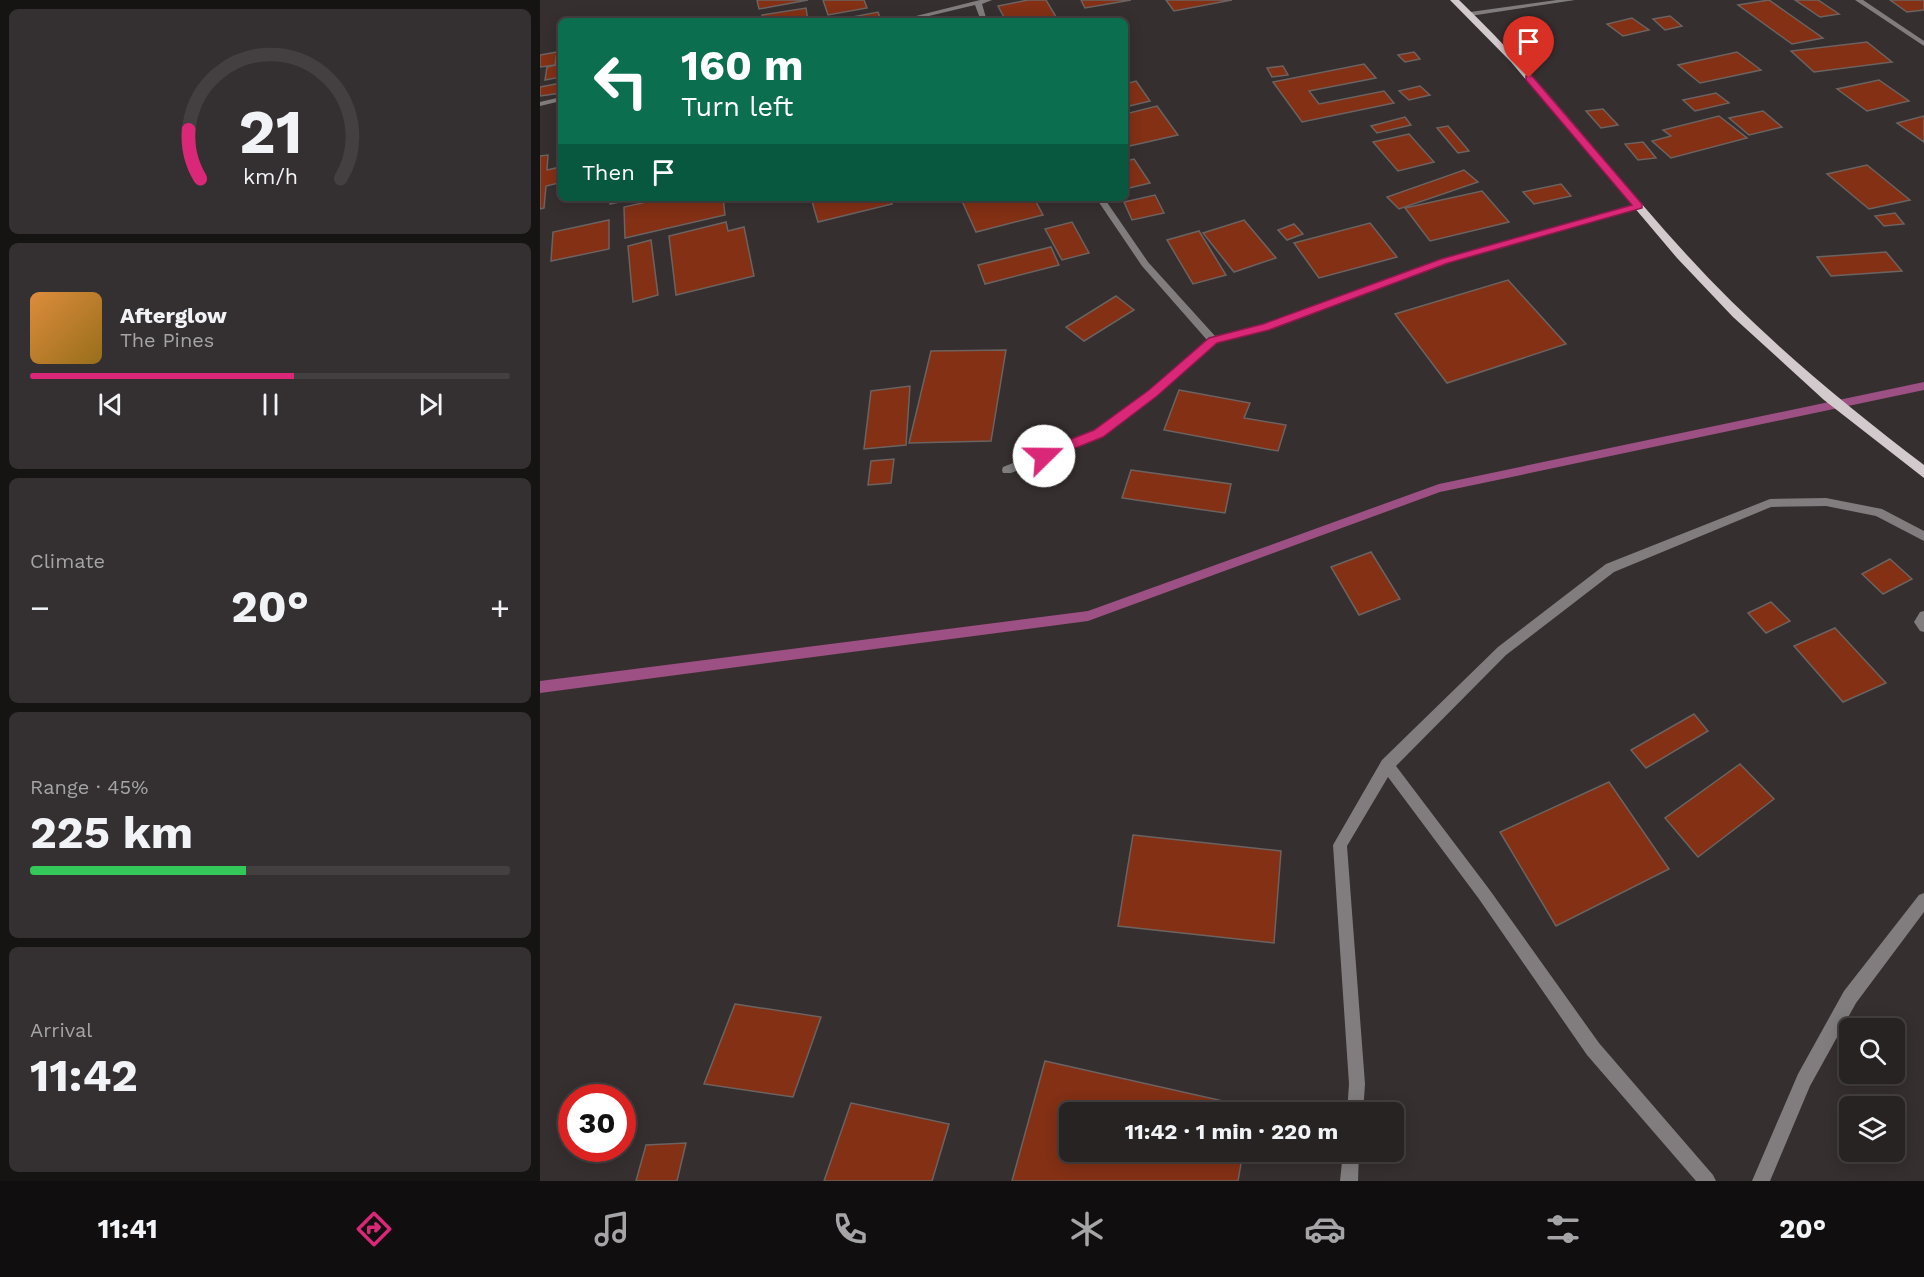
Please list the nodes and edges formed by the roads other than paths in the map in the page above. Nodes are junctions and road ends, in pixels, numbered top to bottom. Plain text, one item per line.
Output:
1 (989, 0) edge
2 (1454, 0) edge
3 (1572, 0) edge
4 (1858, 0) edge
5 (978, 3) junction
6 (1470, 14) junction
7 (912, 18) edge
8 (983, 18) edge
9 (1924, 44) edge
10 (558, 100) edge
11 (540, 104) edge
12 (1102, 201) edge
13 (1639, 206) junction
14 (1213, 340) junction
15 (1007, 470) dead end
16 (1924, 473) edge
17 (1924, 536) edge
18 (1924, 616) edge
19 (1924, 627) edge
20 (1387, 765) junction
21 (1924, 900) edge
22 (1356, 1102) edge
23 (1351, 1162) edge
24 (1349, 1181) edge
25 (1707, 1181) edge
26 (1761, 1181) edge

1 - 5 street
2 - 6 main road
3 - 6 street
4 - 9 street
5 - 7 street
5 - 8 street
6 - 13 main road
10 - 11 street
12 - 14 street
13 - 14 street
13 - 16 main road
14 - 15 street
17 - 20 street
18 - 19 street
20 - 22 street
20 - 25 street
21 - 26 street
23 - 24 street

